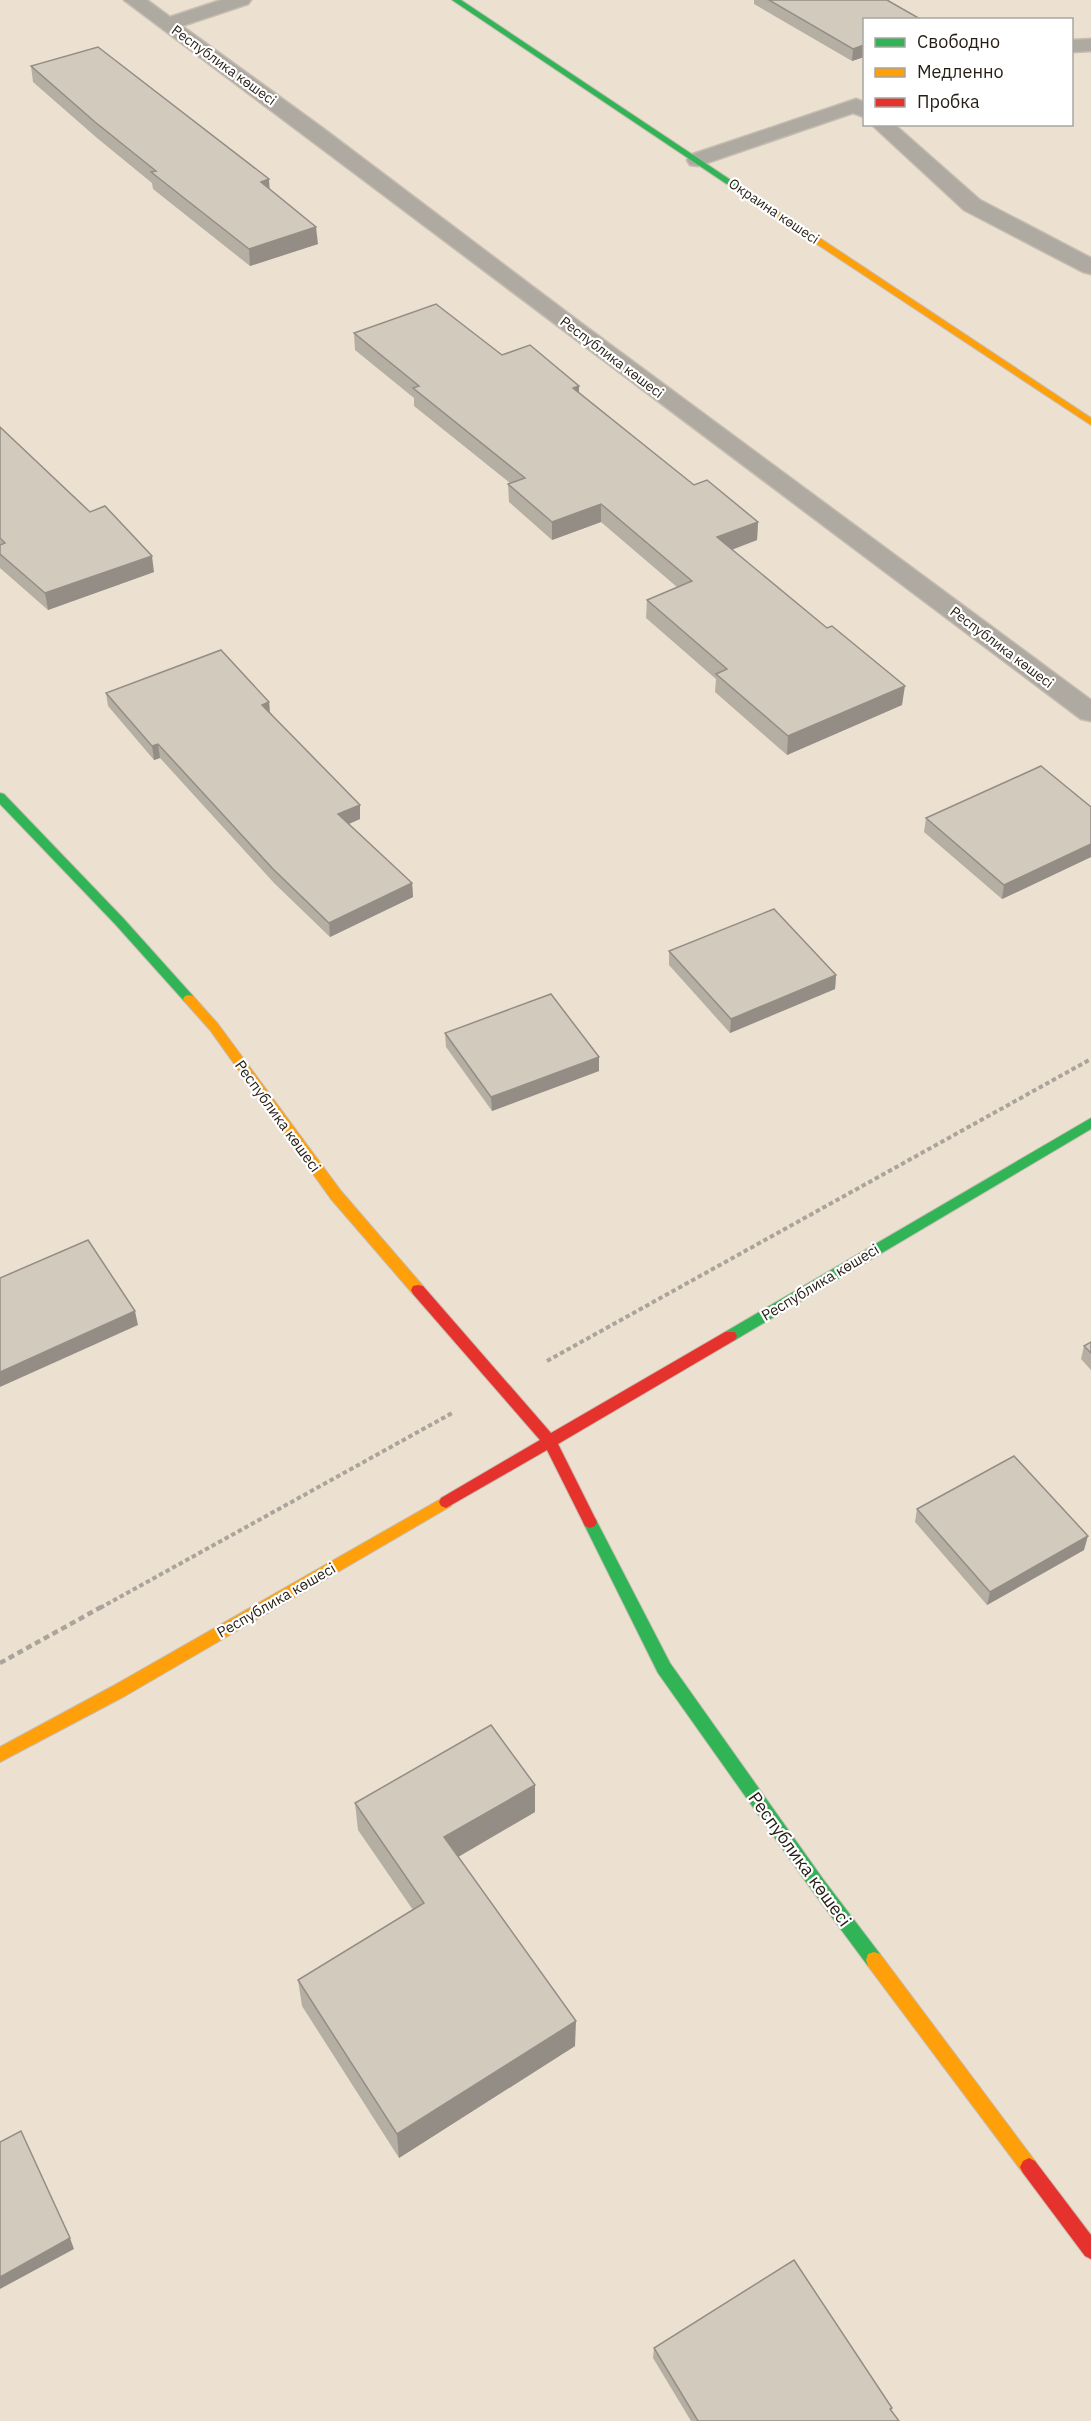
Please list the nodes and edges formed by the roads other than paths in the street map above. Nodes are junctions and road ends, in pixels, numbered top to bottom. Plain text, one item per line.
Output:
1 (134, 0) edge
2 (241, 0) edge
3 (456, 0) edge
4 (168, 24) junction
5 (1091, 45) edge
6 (1073, 46) edge
7 (862, 106) edge
8 (883, 126) edge
9 (698, 160) junction
10 (1091, 267) edge
11 (1091, 422) edge
12 (1091, 713) edge
13 (0, 797) edge
14 (1091, 1123) edge
15 (550, 1442) junction
16 (0, 1755) edge
17 (1091, 2250) edge

1 - 4 street, Республика көшесі
2 - 4 street
3 - 9 street, Окраина көшесі
4 - 12 street, Республика көшесі
5 - 6 street
7 - 9 street
8 - 10 street
9 - 11 street, Окраина көшесі
13 - 15 street, Республика көшесі
14 - 15 street, Республика көшесі
15 - 16 street, Республика көшесі
15 - 17 street, Республика көшесі

